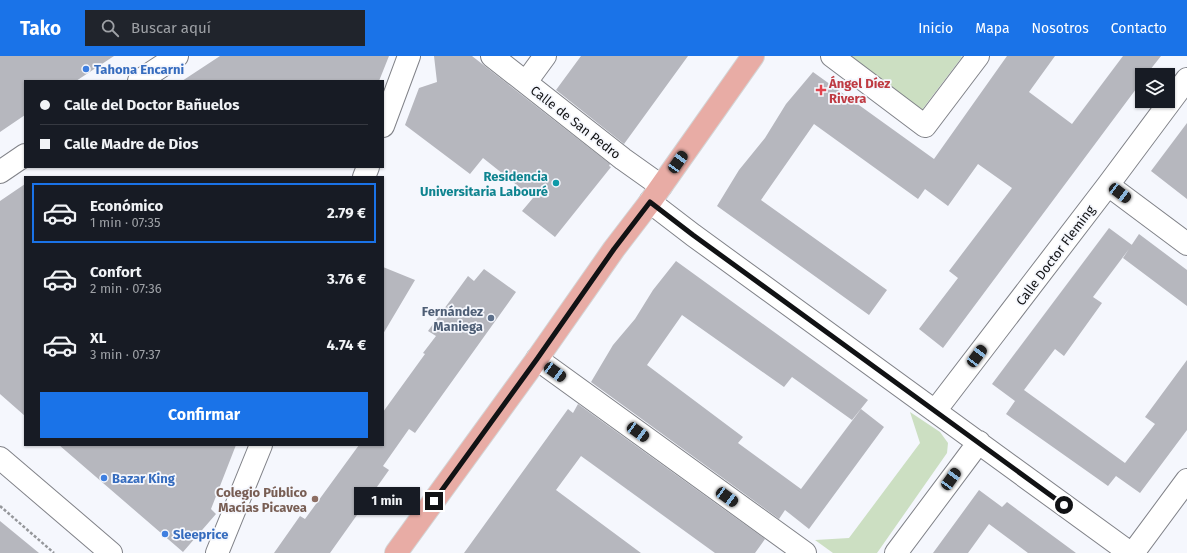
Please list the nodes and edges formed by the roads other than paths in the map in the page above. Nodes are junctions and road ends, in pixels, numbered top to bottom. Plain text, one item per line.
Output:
1 (178, 56) edge
2 (409, 56) edge
3 (492, 56) edge
4 (544, 56) edge
5 (753, 56) edge
6 (832, 56) edge
7 (978, 56) edge
8 (1187, 79) edge
9 (141, 80) edge
10 (526, 82) junction
11 (384, 123) edge
12 (24, 156) edge
13 (0, 172) edge
14 (1108, 185) junction
15 (655, 194) junction
16 (1187, 244) edge
17 (537, 359) junction
18 (935, 411) junction
19 (978, 442) junction
20 (261, 446) edge
21 (0, 458) edge
22 (1187, 480) edge
23 (111, 553) edge
24 (217, 553) edge
25 (396, 553) edge
26 (805, 553) edge
27 (896, 553) edge
28 (1132, 553) edge

1 - 9 street
2 - 11 street
3 - 10 street, Calle de San Pedro
4 - 10 street
5 - 15 main road
6 - 7 street
8 - 14 street, Calle Doctor Fleming
10 - 15 street, Calle de San Pedro
12 - 13 street
14 - 16 street
14 - 18 street, Calle Doctor Fleming
15 - 17 main road
15 - 18 street, Calle de San Pedro
17 - 25 main road
17 - 26 street
18 - 19 street, Calle de San Pedro
19 - 27 street
19 - 28 street, Calle de San Pedro
20 - 24 street
21 - 23 street
22 - 28 street

